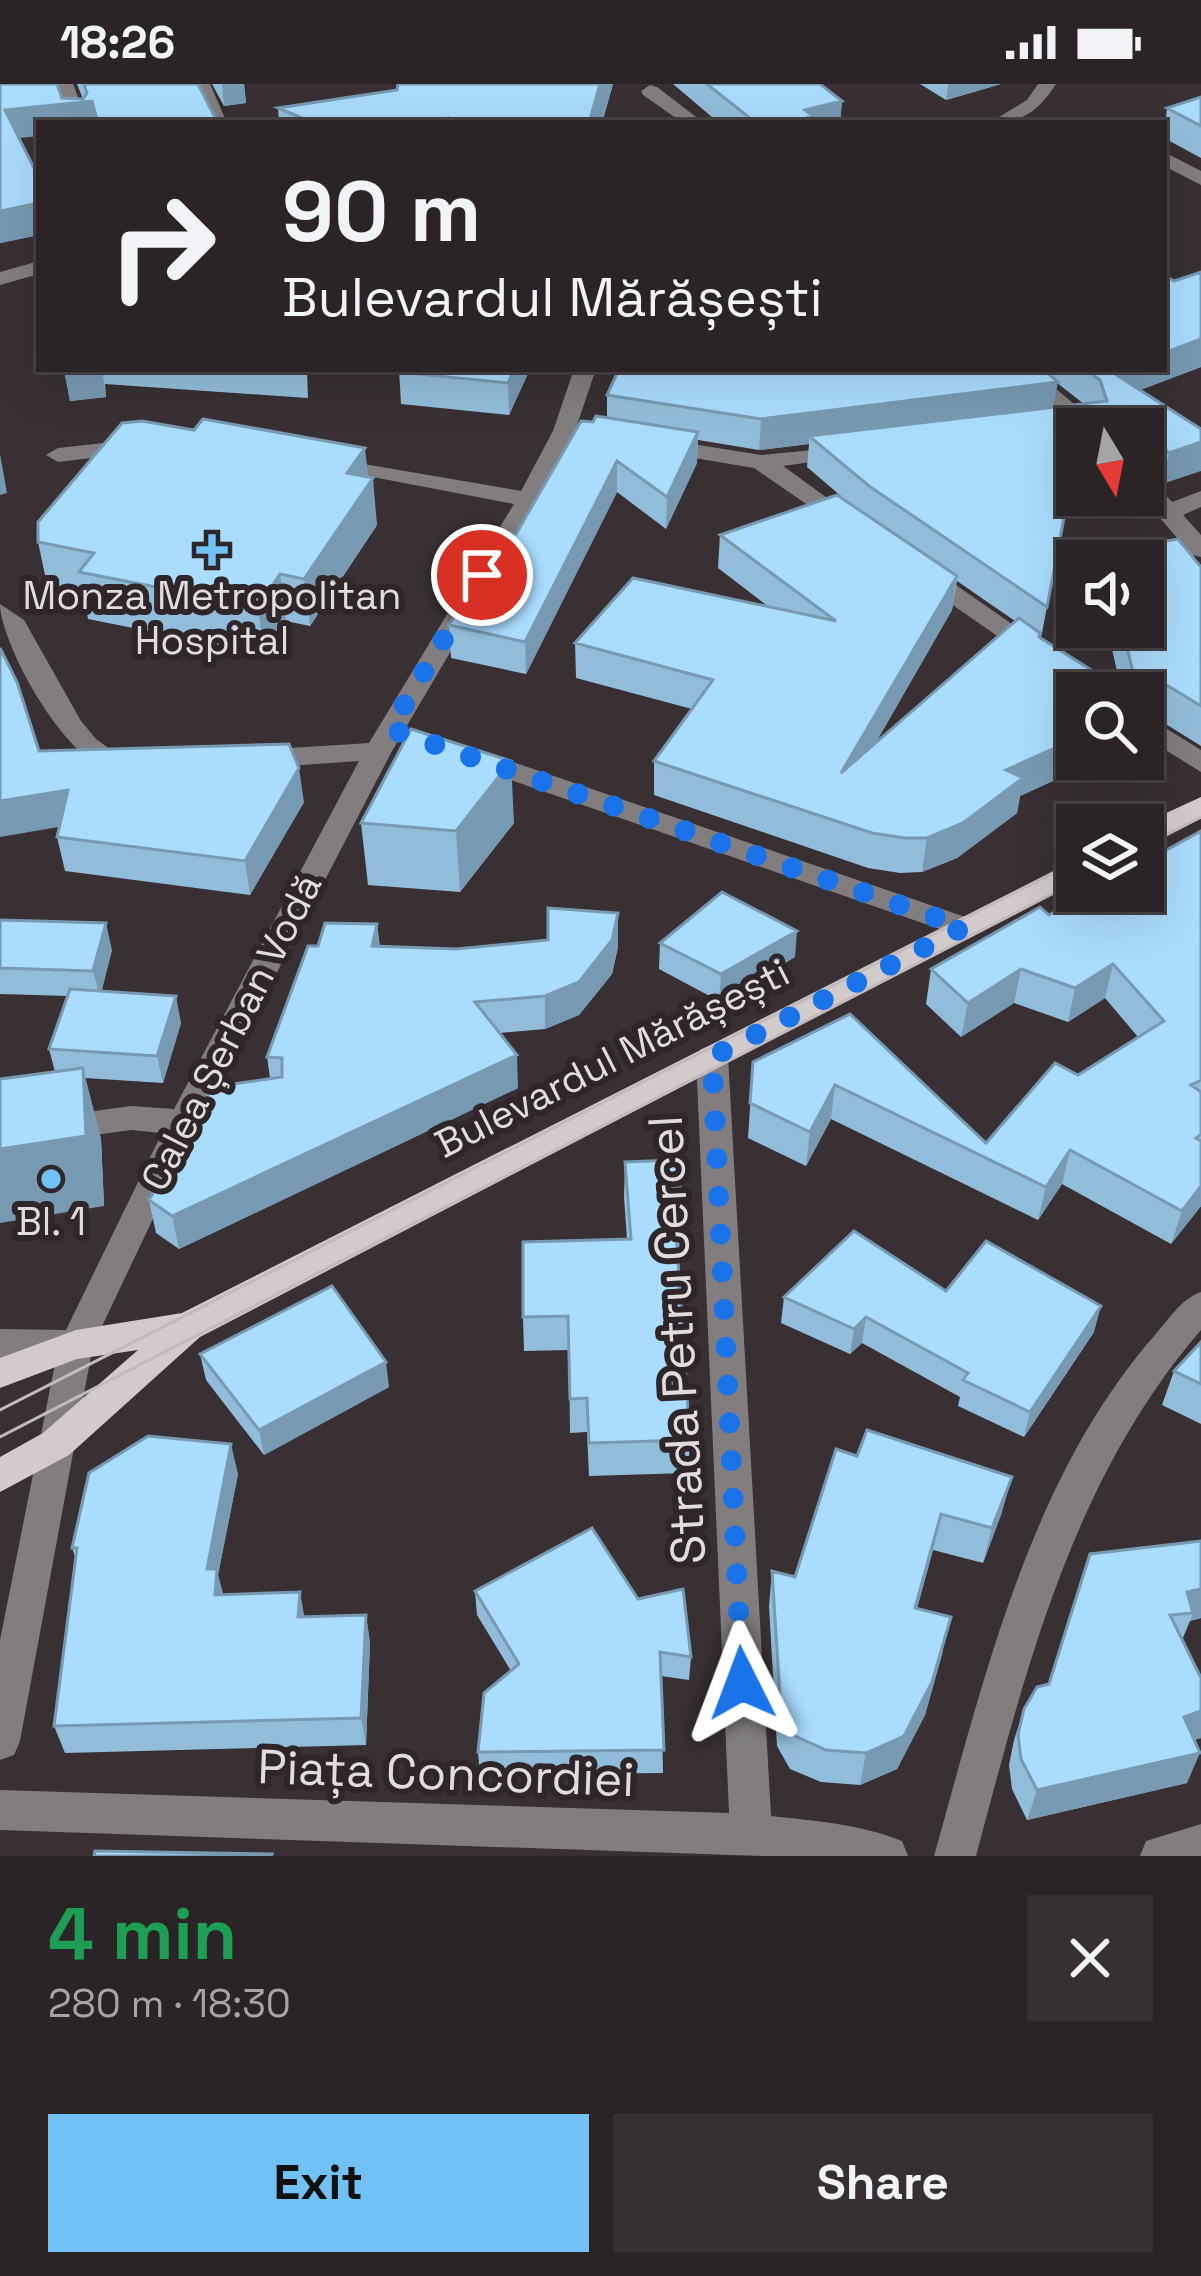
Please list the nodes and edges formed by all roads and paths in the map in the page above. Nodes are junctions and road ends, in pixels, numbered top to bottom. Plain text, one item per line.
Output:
1 (64, 84) edge
2 (201, 84) edge
3 (1048, 84) edge
4 (649, 88) edge
5 (78, 120) edge
6 (216, 120) edge
7 (647, 120) edge
8 (691, 120) edge
9 (1004, 120) edge
10 (1167, 160) edge
11 (1201, 179) edge
12 (36, 268) edge
13 (0, 279) edge
14 (585, 372) edge
15 (1023, 372) edge
16 (1068, 408) edge
17 (1056, 425) edge
18 (1036, 426) edge
19 (629, 441) edge
20 (172, 444) edge
21 (875, 447) edge
22 (58, 455) dead end
23 (317, 459) edge
24 (760, 462) junction
25 (1201, 498) edge
26 (527, 499) junction
27 (1164, 507) edge
28 (1169, 512) junction
29 (873, 539) edge
30 (1201, 550) edge
31 (911, 565) edge
32 (0, 612) edge
33 (1068, 672) edge
34 (1164, 737) edge
35 (394, 739) junction
36 (457, 752) edge
37 (239, 760) edge
38 (1201, 763) edge
39 (142, 766) edge
40 (1201, 806) edge
41 (1164, 825) edge
42 (1056, 880) edge
43 (964, 927) junction
44 (712, 1057) junction
45 (183, 1121) junction
46 (0, 1136) edge
47 (1201, 1306) edge
48 (188, 1327) junction
49 (0, 1344) edge
50 (76, 1345) junction
51 (0, 1373) edge
52 (56, 1444) junction
53 (0, 1476) edge
54 (0, 1742) edge
55 (0, 1810) edge
56 (751, 1834) junction
57 (1201, 1845) edge
58 (887, 1856) edge
59 (955, 1856) edge
60 (1161, 1856) edge

1 - 5 street
2 - 6 street
3 - 9 street
4 - 7 street
4 - 8 street
10 - 11 street
12 - 13 street
14 - 26 street, Calea Șerban Vodă
15 - 16 street
17 - 18 street
19 - 24 street
20 - 22 street
21 - 24 street
23 - 26 street
24 - 29 street
25 - 28 street
26 - 35 street, Calea Șerban Vodă
27 - 28 street
28 - 30 street
31 - 33 street
32 - 39 street
34 - 38 street
35 - 37 street
35 - 45 street, Calea Șerban Vodă
36 - 43 street
40 - 41 main road
42 - 43 main road, Bulevardul Mărășești
43 - 44 main road, Bulevardul Mărășești
44 - 48 main road, Bulevardul Mărășești
44 - 56 street, Strada Petru Cercel
45 - 46 street
45 - 50 street, Calea Șerban Vodă
47 - 59 street
48 - 50 main road, Bulevardul Mărășești
48 - 52 main road, Bulevardul Mărășești
49 - 50 street
50 - 51 main road, Bulevardul Mărășești
50 - 52 street, Calea Șerban Vodă
52 - 53 main road, Bulevardul Mărășești
52 - 54 street, Calea Șerban Vodă
55 - 56 street, Piața Concordiei
56 - 58 street, Piața Concordiei
57 - 60 street

